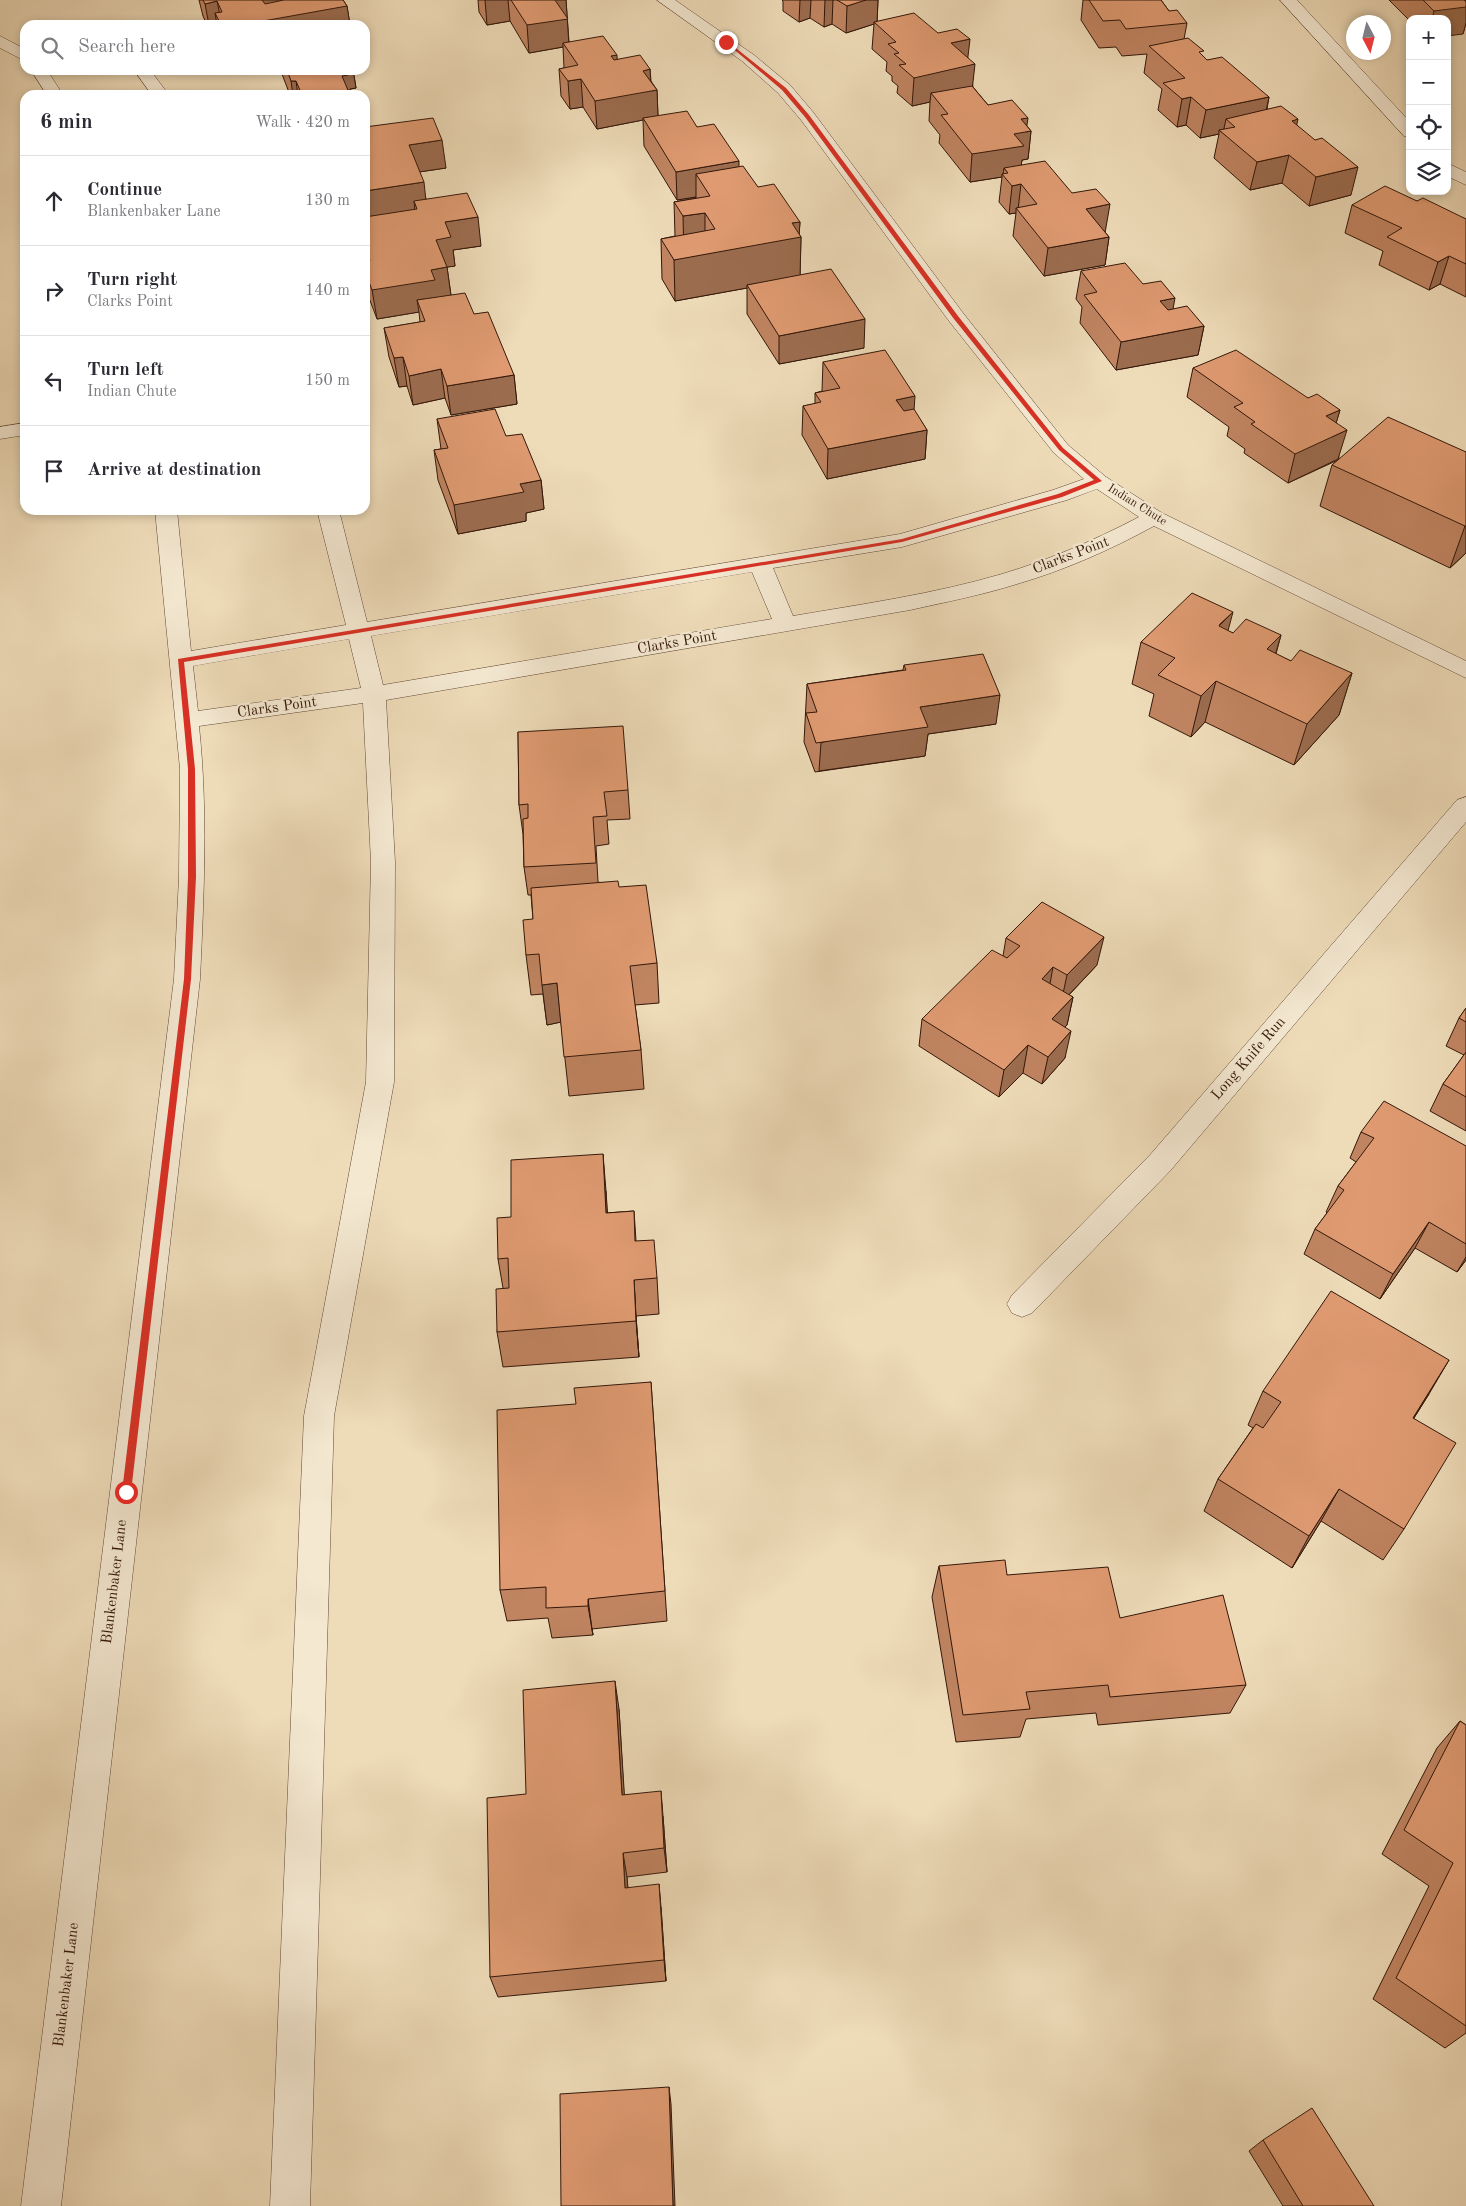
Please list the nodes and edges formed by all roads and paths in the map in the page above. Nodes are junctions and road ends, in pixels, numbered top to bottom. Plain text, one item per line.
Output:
1 (665, 0) edge
2 (1288, 0) edge
3 (0, 41) edge
4 (20, 53) edge
5 (42, 75) edge
6 (146, 75) edge
7 (52, 90) edge
8 (158, 90) edge
9 (1406, 128) edge
10 (1451, 171) edge
11 (1466, 180) edge
12 (20, 431) edge
13 (0, 433) edge
14 (1099, 481) junction
15 (166, 515) edge
16 (329, 515) edge
17 (1154, 518) junction
18 (760, 564) junction
19 (785, 624) junction
20 (358, 631) junction
21 (181, 660) junction
22 (1466, 670) edge
23 (374, 694) junction
24 (187, 720) junction
25 (1466, 806) edge
26 (1022, 1304) dead end
27 (41, 2206) edge
28 (290, 2206) edge

1 - 14 street, Indian Chute
2 - 9 street
3 - 4 street
5 - 7 street
6 - 8 street
10 - 11 street
12 - 13 street
14 - 17 street, Indian Chute
14 - 18 street
15 - 21 street, Blankenbaker Lane
16 - 20 street
17 - 19 street, Clarks Point
17 - 22 street, Indian Chute
18 - 19 street
18 - 20 street
19 - 23 street, Clarks Point
20 - 21 street
20 - 23 street
21 - 24 street, Blankenbaker Lane
23 - 24 street, Clarks Point
23 - 28 street
24 - 27 street, Blankenbaker Lane
25 - 26 street, Long Knife Run

